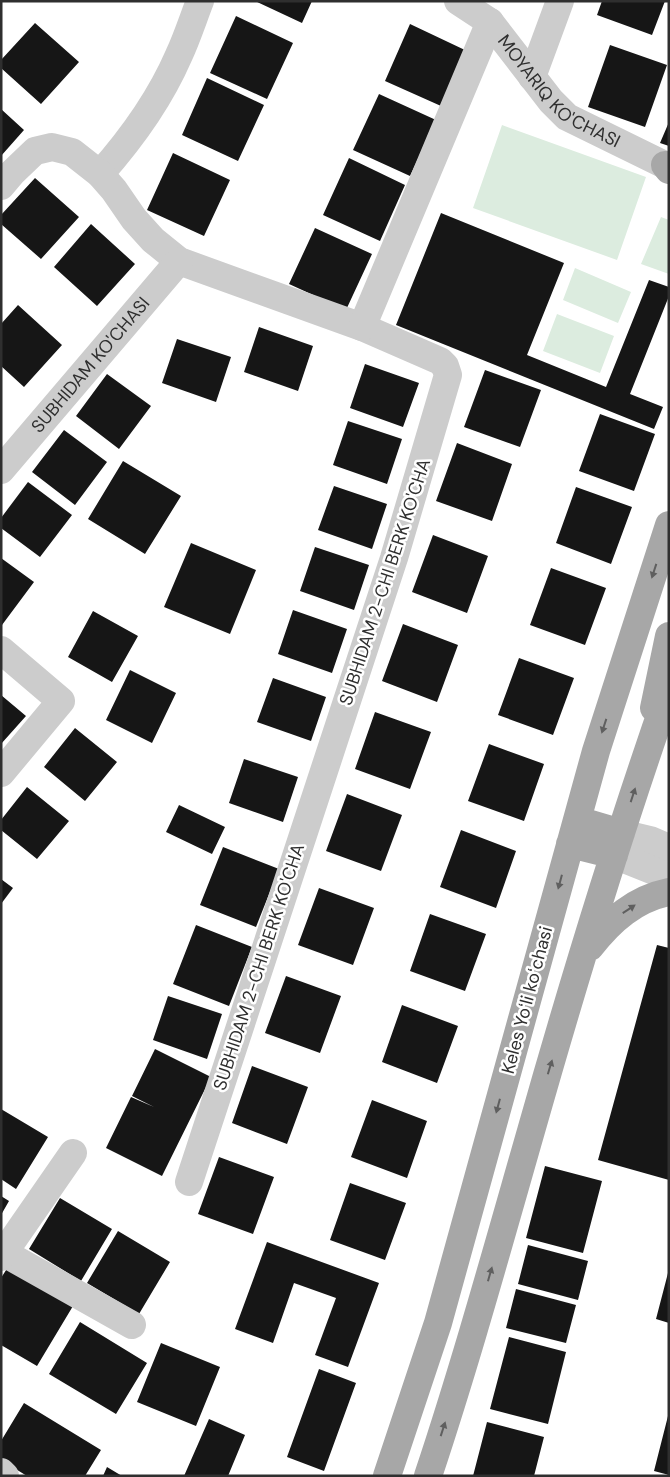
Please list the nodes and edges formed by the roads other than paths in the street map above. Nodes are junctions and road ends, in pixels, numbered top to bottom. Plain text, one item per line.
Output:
1 (200, 1) edge
2 (458, 1) edge
3 (560, 1) edge
4 (490, 22) junction
5 (532, 76) junction
6 (668, 167) edge
7 (100, 174) junction
8 (1, 186) edge
9 (179, 261) junction
10 (362, 326) junction
11 (1, 470) edge
12 (669, 524) edge
13 (669, 636) edge
14 (1, 650) edge
15 (669, 690) edge
16 (642, 766) junction
17 (1, 773) edge
18 (574, 832) junction
19 (618, 844) junction
20 (669, 848) edge
21 (669, 877) edge
22 (669, 892) edge
23 (583, 956) junction
24 (73, 1153) dead end
25 (189, 1182) dead end
26 (3, 1255) edge
27 (132, 1325) dead end
28 (1, 1472) edge
29 (5, 1476) edge
30 (387, 1476) edge
31 (428, 1476) edge

1 - 7 street
2 - 4 street, MOYARIQ KO'CHASI
3 - 5 street
4 - 5 street, MOYARIQ KO'CHASI
4 - 10 street
5 - 6 street, MOYARIQ KO'CHASI
7 - 8 street, SUBHIDAM 2-CHI BERK KO'CHA
7 - 9 street, SUBHIDAM 2-CHI BERK KO'CHA
9 - 10 street, SUBHIDAM 2-CHI BERK KO'CHA
9 - 11 street, SUBHIDAM KO'CHASI
10 - 25 street, SUBHIDAM 2-CHI BERK KO'CHA
12 -> 18 main road, Keles Yoʻli koʻchasi
13 - 16 main road
14 - 17 street
15 - 16 main road
19 -> 16 main road
18 - 19 main road
18 -> 30 main road, Keles Yoʻli koʻchasi
19 - 20 street
19 - 21 street
19 - 23 main road
23 -> 22 main road
31 -> 23 main road
24 - 26 street
26 - 27 street
28 - 29 street

